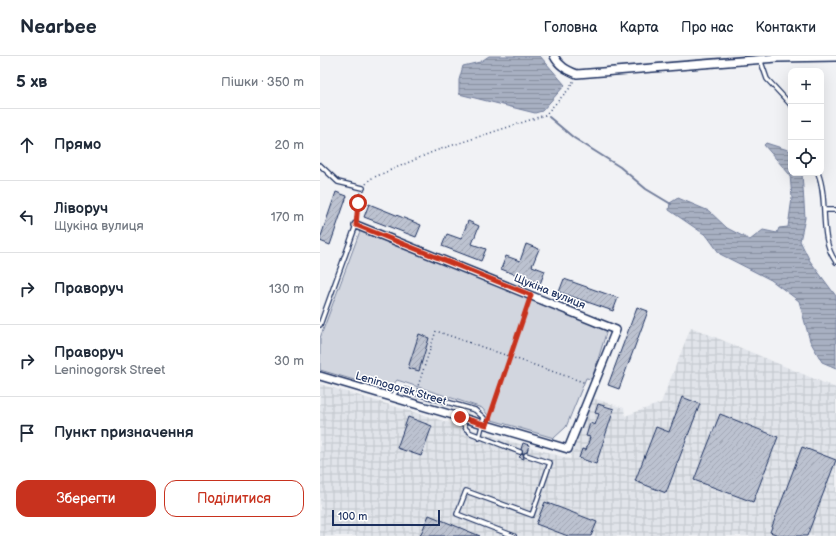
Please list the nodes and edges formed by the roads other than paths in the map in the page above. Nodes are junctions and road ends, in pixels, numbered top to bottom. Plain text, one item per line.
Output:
1 (554, 56) edge
2 (836, 57) edge
3 (760, 59) junction
4 (790, 104) edge
5 (320, 165) edge
6 (819, 176) edge
7 (363, 188) road end
8 (824, 210) junction
9 (836, 210) edge
10 (356, 225) joint
11 (836, 262) edge
12 (320, 325) edge
13 (320, 376) edge
14 (392, 397) junction
15 (460, 417) junction
16 (485, 424) junction
17 (479, 438) junction
18 (568, 449) joint
19 (520, 452) dead end
20 (526, 455) dead end
21 (514, 536) edge

1 - 3 street
2 - 3 street
3 - 4 lane
5 - 7 lane
6 - 8 lane
8 - 9 lane
8 - 11 lane
10 - 12 lane
10 - 18 street, Щукіна вулиця
13 - 14 street, Leninogorsk Street
14 - 15 street, Leninogorsk Street
14 - 16 lane
15 - 16 street, Leninogorsk Street
15 - 17 lane
16 - 17 lane
16 - 18 street, Leninogorsk Street
17 - 19 lane
20 - 21 lane

